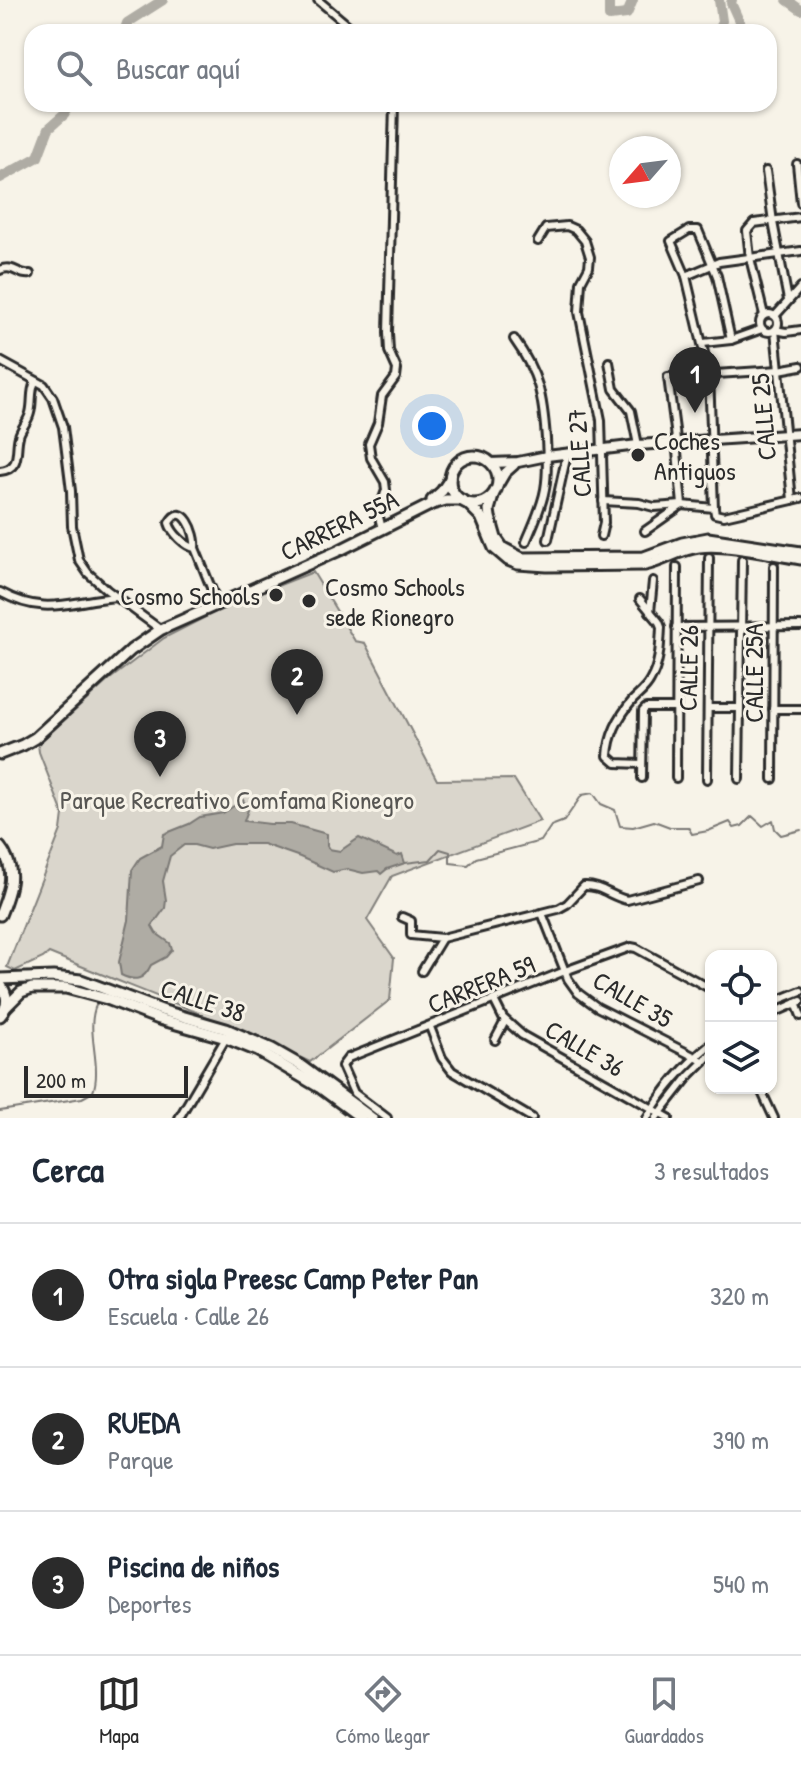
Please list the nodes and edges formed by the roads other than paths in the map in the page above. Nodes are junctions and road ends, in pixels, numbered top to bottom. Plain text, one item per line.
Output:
1 (318, 0) edge
2 (346, 24) edge
3 (394, 112) edge
4 (797, 164) dead end
5 (766, 171) dead end
6 (801, 203) edge
7 (801, 217) edge
8 (773, 222) junction
9 (538, 241) dead end
10 (801, 251) edge
11 (779, 254) junction
12 (750, 258) junction
13 (714, 264) junction
14 (0, 270) edge
15 (30, 274) dead end
16 (686, 276) junction
17 (801, 287) edge
18 (788, 300) junction
19 (764, 315) junction
20 (775, 316) junction
21 (762, 329) junction
22 (775, 330) junction
23 (801, 330) edge
24 (514, 339) dead end
25 (731, 340) junction
26 (703, 343) junction
27 (0, 361) edge
28 (609, 362) dead end
29 (801, 366) edge
30 (779, 370) junction
31 (709, 374) junction
32 (35, 382) junction
33 (801, 434) edge
34 (784, 435) junction
35 (712, 440) junction
36 (676, 442) junction
37 (638, 445) junction
38 (601, 450) junction
39 (567, 454) junction
40 (547, 456) junction
41 (518, 462) junction
42 (491, 463) junction
43 (0, 471) edge
44 (450, 479) junction
45 (498, 485) junction
46 (493, 496) junction
47 (801, 498) edge
48 (792, 500) junction
49 (464, 501) junction
50 (603, 501) junction
51 (682, 505) junction
52 (714, 508) junction
53 (381, 525) junction
54 (645, 531) dead end
55 (601, 536) dead end
56 (548, 540) dead end
57 (526, 542) dead end
58 (195, 548) junction
59 (801, 552) edge
60 (709, 558) dead end
61 (801, 559) edge
62 (742, 560) dead end
63 (774, 566) dead end
64 (677, 567) dead end
65 (653, 581) dead end
66 (0, 592) edge
67 (116, 597) junction
68 (640, 599) dead end
69 (216, 600) junction
70 (650, 613) junction
71 (773, 625) junction
72 (709, 626) junction
73 (741, 626) junction
74 (801, 626) edge
75 (157, 627) junction
76 (676, 627) junction
77 (641, 693) junction
78 (650, 708) junction
79 (676, 708) junction
80 (708, 708) junction
81 (740, 708) junction
82 (773, 709) junction
83 (801, 709) edge
84 (0, 752) edge
85 (642, 764) junction
86 (642, 778) dead end
87 (676, 778) dead end
88 (707, 779) dead end
89 (739, 779) dead end
90 (773, 779) dead end
91 (0, 847) edge
92 (699, 881) dead end
93 (542, 913) junction
94 (0, 915) edge
95 (402, 917) dead end
96 (442, 938) junction
97 (422, 971) dead end
98 (565, 971) junction
99 (0, 982) edge
100 (705, 986) edge
101 (801, 991) edge
102 (494, 1000) junction
103 (777, 1001) edge
104 (798, 1002) edge
105 (777, 1011) edge
106 (2, 1012) edge
107 (801, 1016) edge
108 (505, 1021) junction
109 (430, 1027) junction
110 (226, 1038) junction
111 (495, 1040) dead end
112 (705, 1049) edge
113 (696, 1056) junction
114 (703, 1061) joint
115 (763, 1094) edge
116 (656, 1113) edge
117 (179, 1118) edge
118 (361, 1118) edge
119 (372, 1118) edge
120 (387, 1118) edge
121 (532, 1118) edge
122 (647, 1118) edge
123 (669, 1118) edge
124 (774, 1118) edge

1 - 2 street
3 - 53 street
4 - 6 street
5 - 8 street
7 - 8 street
8 - 11 street
8 - 12 street
9 - 38 street, CALLE 27
10 - 11 street
11 - 12 street
11 - 18 street
12 - 13 street
12 - 19 street
13 - 16 street
13 - 16 street
13 - 25 street
14 - 15 street
16 - 26 street
17 - 18 street
18 - 20 street
19 - 20 street
19 - 21 street
20 - 22 street
21 - 22 street
21 - 25 street
22 - 23 street
22 - 30 street, CALLE 25
24 - 40 street
25 - 26 street
26 - 31 street
27 - 32 street
28 - 37 street
29 - 30 street
30 - 31 street
30 - 34 street, CALLE 25
31 - 35 street
31 - 36 street
32 - 43 street
32 - 67 street
33 - 34 main road
34 - 35 main road
34 - 48 street, CALLE 25
35 - 36 main road
35 - 52 street
36 - 37 main road
36 - 51 street
37 - 38 main road
38 - 39 main road
38 - 50 street, CALLE 27
39 - 40 main road
39 - 56 street
40 - 41 main road
40 - 57 street
41 - 42 main road
41 - 45 main road
42 - 44 main road
42 - 45 main road
44 - 49 main road
44 - 53 main road, CARRERA 55A
45 - 46 main road
46 - 49 main road
46 - 59 main road
47 - 48 street
48 - 52 street
49 - 61 main road
49 - 84 main road, CARRERA 55A
50 - 51 street
50 - 55 street, CALLE 27
51 - 52 street
51 - 54 street
53 - 69 main road, CARRERA 55A
58 - 58 street
58 - 69 street
60 - 72 street, CALLE 26
62 - 73 street
63 - 71 street, CALLE 25A
64 - 76 street
65 - 70 street
66 - 67 street
67 - 75 street
68 - 70 street
69 - 75 main road, CARRERA 55A
70 - 77 street
71 - 73 street
71 - 74 street
71 - 82 street, CALLE 25A
72 - 73 street
72 - 76 street
72 - 80 street, CALLE 26
73 - 81 street
75 - 84 main road, CARRERA 55A
76 - 79 street
77 - 78 street
77 - 85 street
78 - 79 street
78 - 85 street
79 - 87 street
80 - 81 street
80 - 88 street, CALLE 26
81 - 89 street
82 - 83 street
82 - 90 street, CALLE 25A
85 - 86 street
91 - 94 main road
92 - 93 street
93 - 96 street
93 - 98 street, CALLE 35
95 - 96 street
96 - 97 street
98 - 100 street, CARRERA 59
98 - 102 street, CARRERA 59
98 - 113 street, CALLE 35
99 - 106 main road
99 - 119 main road, CALLE 38
101 - 103 street
102 - 108 street, CALLE 36
102 - 109 street, CARRERA 59
104 - 105 street
104 - 107 street
106 - 110 main road, CALLE 38
108 - 111 street
108 - 116 street, CALLE 36
109 - 120 street, CARRERA 59
109 - 121 street
110 - 117 street
110 - 118 main road, CALLE 38
112 - 113 street
113 - 114 street, CALLE 35
113 - 116 street
114 - 116 street
115 - 124 street
116 - 122 street
116 - 123 street, CALLE 36

